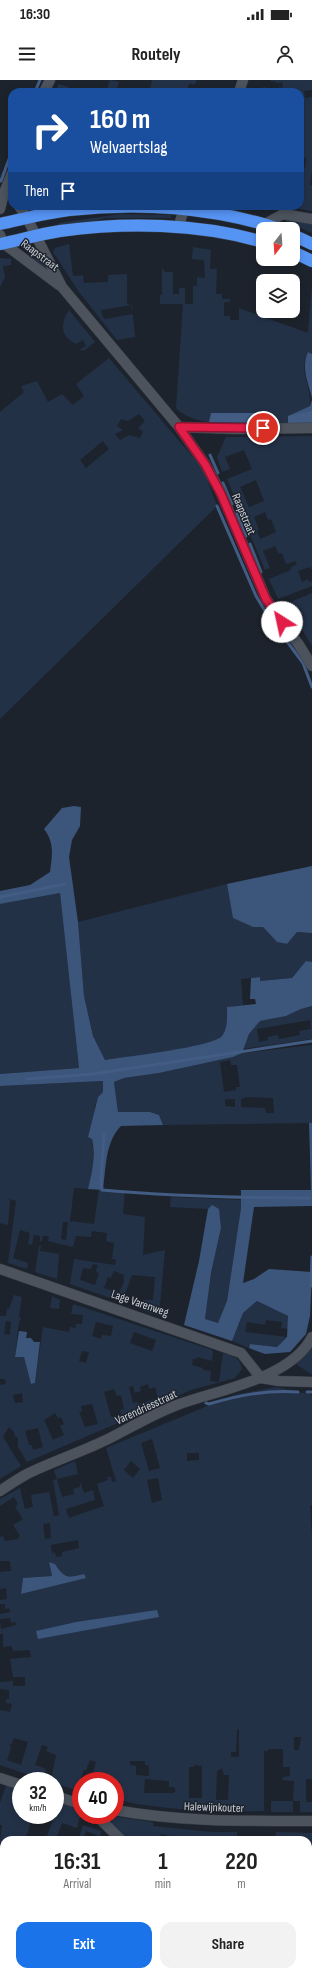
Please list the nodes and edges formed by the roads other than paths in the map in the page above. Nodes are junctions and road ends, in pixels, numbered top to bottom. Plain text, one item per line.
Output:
1 (8, 184) edge
2 (0, 210) edge
3 (22, 210) edge
4 (69, 210) edge
5 (183, 210) edge
6 (195, 210) edge
7 (27, 218) junction
8 (312, 219) edge
9 (275, 222) edge
10 (0, 224) edge
11 (178, 228) junction
12 (256, 228) edge
13 (256, 233) edge
14 (35, 236) junction
15 (300, 238) edge
16 (1, 241) edge
17 (312, 244) edge
18 (300, 255) edge
19 (312, 261) edge
20 (62, 287) junction
21 (179, 427) junction
22 (312, 428) edge
23 (312, 666) edge
24 (0, 1269) edge
25 (312, 1337) edge
26 (261, 1378) junction
27 (312, 1382) edge
28 (0, 1491) edge
29 (0, 1778) edge
30 (12, 1782) edge
31 (124, 1812) edge
32 (312, 1822) edge
33 (105, 1824) edge
34 (117, 1836) edge

1 - 2 street
3 - 7 street, Raapstraat
4 - 7 highway
5 - 11 street
6 - 12 highway
7 - 10 highway
7 - 14 street, Raapstraat
8 - 9 street
11 - 13 highway
11 - 14 highway
14 - 16 highway
14 - 20 street, Raapstraat
15 - 17 highway
16 - 20 street, Raapstraat
18 - 19 highway
20 - 21 street, Raapstraat
21 - 22 street
21 - 23 street, Raapstraat
24 - 26 street, Lage Varenweg
25 - 26 street
26 - 27 street, Varendriesstraat
26 - 28 street, Varendriesstraat
29 - 30 street
31 - 32 street, Halewijnkouter
33 - 34 street

